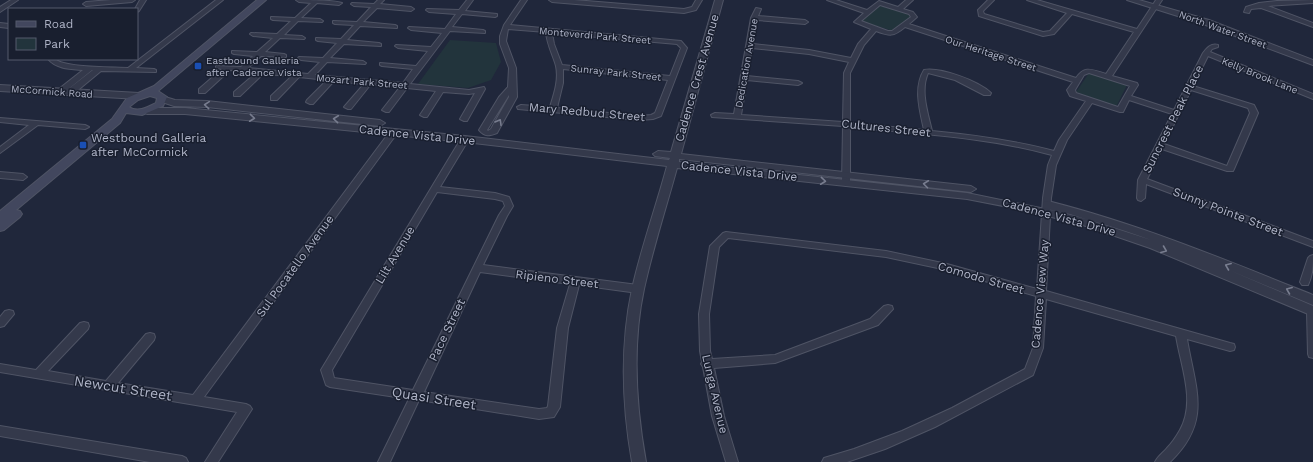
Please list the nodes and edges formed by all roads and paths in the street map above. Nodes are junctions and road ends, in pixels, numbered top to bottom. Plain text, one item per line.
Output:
1 (15, 0) edge
2 (132, 0) edge
3 (220, 0) edge
4 (262, 0) edge
5 (271, 0) edge
6 (299, 0) edge
7 (382, 0) edge
8 (470, 0) edge
9 (524, 0) edge
10 (552, 0) edge
11 (699, 0) edge
12 (719, 0) edge
13 (830, 0) edge
14 (910, 0) edge
15 (991, 0) edge
16 (1030, 0) edge
17 (1131, 0) edge
18 (1147, 0) edge
19 (316, 1) edge
20 (1313, 1) edge
21 (339, 3) dead end
22 (1157, 3) edge
23 (86, 4) edge
24 (354, 4) dead end
25 (1259, 5) junction
26 (376, 6) junction
27 (411, 9) dead end
28 (758, 9) dead end
29 (898, 9) junction
30 (0, 10) edge
31 (429, 10) dead end
32 (460, 12) junction
33 (868, 12) junction
34 (1071, 12) junction
35 (1248, 12) dead end
36 (496, 15) dead end
37 (273, 18) dead end
38 (754, 18) junction
39 (296, 19) junction
40 (320, 21) dead end
41 (335, 22) dead end
42 (804, 22) dead end
43 (359, 24) junction
44 (905, 25) junction
45 (1313, 25) edge
46 (394, 27) dead end
47 (506, 27) junction
48 (412, 28) dead end
49 (875, 28) junction
50 (447, 30) junction
51 (549, 30) junction
52 (1138, 31) junction
53 (483, 32) dead end
54 (253, 34) dead end
55 (278, 36) junction
56 (302, 38) dead end
57 (318, 39) dead end
58 (343, 41) junction
59 (379, 45) dead end
60 (398, 46) dead end
61 (749, 46) junction
62 (1216, 46) dead end
63 (433, 49) junction
64 (234, 52) dead end
65 (1206, 53) junction
66 (259, 54) junction
67 (284, 56) dead end
68 (301, 58) dead end
69 (1313, 58) edge
70 (53, 60) edge
71 (325, 60) junction
72 (852, 60) junction
73 (363, 63) dead end
74 (1313, 63) edge
75 (382, 64) dead end
76 (218, 67) dead end
77 (559, 67) junction
78 (90, 68) junction
79 (100, 68) junction
80 (228, 68) junction
81 (419, 68) junction
82 (243, 69) junction
83 (129, 70) junction
84 (154, 71) dead end
85 (262, 71) junction
86 (297, 75) junction
87 (310, 76) junction
88 (1108, 76) junction
89 (333, 78) junction
90 (673, 78) junction
91 (743, 78) junction
92 (1078, 81) junction
93 (369, 82) junction
94 (798, 83) dead end
95 (405, 85) junction
96 (1190, 87) junction
97 (0, 88) edge
98 (442, 89) junction
99 (202, 91) dead end
100 (59, 92) junction
101 (69, 93) junction
102 (987, 93) dead end
103 (237, 94) dead end
104 (104, 95) junction
105 (142, 95) junction
106 (1127, 97) junction
107 (1313, 97) edge
108 (162, 98) junction
109 (274, 98) dead end
110 (1090, 101) junction
111 (310, 102) dead end
112 (125, 107) junction
113 (348, 107) dead end
114 (521, 107) dead end
115 (553, 109) junction
116 (386, 110) dead end
117 (145, 111) junction
118 (1177, 113) junction
119 (714, 114) dead end
120 (424, 115) dead end
121 (737, 117) junction
122 (464, 118) dead end
123 (0, 120) edge
124 (36, 123) junction
125 (846, 124) junction
126 (85, 127) dead end
127 (394, 132) junction
128 (928, 132) junction
129 (486, 134) junction
130 (446, 137) junction
131 (465, 139) junction
132 (494, 142) junction
133 (587, 146) junction
134 (1161, 146) junction
135 (0, 151) edge
136 (578, 152) junction
137 (1057, 154) junction
138 (674, 160) junction
139 (0, 175) edge
140 (23, 177) dead end
141 (846, 179) junction
142 (1142, 180) junction
143 (435, 189) junction
144 (1141, 198) dead end
145 (1047, 208) junction
146 (0, 217) edge
147 (0, 228) edge
148 (726, 235) joint
149 (1313, 244) edge
150 (1313, 258) edge
151 (477, 268) junction
152 (575, 282) junction
153 (1306, 282) dead end
154 (638, 289) junction
155 (1041, 294) junction
156 (1313, 307) edge
157 (888, 309) dead end
158 (9, 314) dead end
159 (0, 323) edge
160 (84, 326) dead end
161 (1181, 333) junction
162 (150, 337) dead end
163 (1230, 347) dead end
164 (1313, 354) edge
165 (706, 364) junction
166 (0, 368) edge
167 (326, 370) joint
168 (39, 374) junction
169 (109, 386) junction
170 (416, 395) junction
171 (196, 400) junction
172 (2, 433) edge
173 (182, 462) edge
174 (211, 462) edge
175 (384, 462) edge
176 (639, 462) edge
177 (732, 462) edge
178 (828, 462) edge
179 (1161, 462) edge

1 - 30 street
2 - 23 street
3 - 83 street
4 - 105 main road
5 - 108 main road
6 - 19 street
7 - 26 street
8 - 32 street
9 - 47 street
10 - 11 street
12 - 138 street, Cadence Crest Avenue
13 - 33 street
14 - 29 street
15 - 34 street
16 - 34 street
17 - 22 street, North Water Street
18 - 22 street, North Water Street
19 - 21 street
19 - 39 street
20 - 25 street
22 - 52 street
22 - 69 street, North Water Street
22 - 74 street, North Water Street
24 - 26 street
25 - 35 street
25 - 45 street
26 - 27 street
26 - 43 street
28 - 38 street, Dedication Avenue
29 - 33 street
29 - 44 street
31 - 32 street
32 - 36 street
32 - 50 street
33 - 49 street
34 - 52 street
37 - 39 street
38 - 42 street
38 - 61 street, Dedication Avenue
39 - 40 street
39 - 55 street
41 - 43 street
43 - 46 street
43 - 58 street
44 - 49 street
44 - 92 street, Our Heritage Street
47 - 51 street, Monteverdi Park Street
47 - 129 street
48 - 50 street
49 - 72 street
50 - 53 street
50 - 63 street
51 - 77 street
51 - 90 street, Monteverdi Park Street
52 - 88 street
54 - 55 street
55 - 56 street
55 - 66 street
57 - 58 street
58 - 59 street
58 - 71 street
60 - 63 street
61 - 72 street
61 - 91 street, Dedication Avenue
62 - 65 street, Suncrest Peak Place
63 - 81 street
64 - 66 street
65 - 96 street, Suncrest Peak Place
65 - 107 street, Kelly Brook Lane
66 - 67 street
66 - 82 street
68 - 71 street
70 - 78 street
71 - 73 street
71 - 87 street
72 - 125 street
75 - 81 street
76 - 80 street, Mozart Park Street
77 - 90 street, Sunray Park Street
77 - 115 street
78 - 79 street
78 - 100 street
79 - 83 street
79 - 101 street
80 - 82 street, Mozart Park Street
80 - 99 street
81 - 95 street
82 - 85 street, Mozart Park Street
83 - 84 street
85 - 86 street, Mozart Park Street
85 - 103 street
86 - 87 street, Mozart Park Street
86 - 109 street
87 - 89 street, Mozart Park Street
88 - 92 street
88 - 106 street
89 - 93 street, Mozart Park Street
89 - 111 street
90 - 115 street, Mary Redbud Street
91 - 94 street
91 - 121 street, Dedication Avenue
92 - 110 street
93 - 95 street, Mozart Park Street
93 - 113 street
95 - 98 street, Mozart Park Street
95 - 116 street
96 - 118 street, Suncrest Peak Place
96 - 134 street
97 - 100 street, McCormick Road
98 - 120 street
98 - 122 street, Mozart Park Street
100 - 101 street, McCormick Road
101 - 104 street, McCormick Road
102 - 128 street
104 - 105 street, McCormick Road
104 - 112 street, McCormick Road
105 - 108 main road
105 - 112 main road
106 - 110 street
106 - 118 street
108 - 117 main road
129 -> 108 street, Cadence Vista Drive
110 - 137 street, Cadence View Way
112 - 117 main road
112 - 146 main road
114 - 115 street, Mary Redbud Street
117 -> 127 street, Cadence Vista Drive
117 - 147 main road
118 - 134 street, Suncrest Peak Place
119 - 121 street, Cultures Street
121 - 125 street, Cultures Street
123 - 124 street
124 - 126 street
124 - 135 street
125 - 128 street, Cultures Street
125 - 141 street
127 - 130 street, Cadence Vista Drive
127 - 171 street, Sul Pocatello Avenue
128 - 137 street, Cultures Street
129 - 130 street
129 - 132 street
129 - 133 street, Cadence Vista Drive
130 - 131 street, Cadence Vista Drive
131 - 132 street, Cadence Vista Drive
131 - 143 street, Lilt Avenue
132 - 136 street, Cadence Vista Drive
133 - 136 street
133 - 138 street, Cadence Vista Drive
134 - 142 street, Suncrest Peak Place
136 - 138 street, Cadence Vista Drive
137 - 145 street, Cadence View Way
138 - 141 street, Cadence Vista Drive
138 - 154 street, Cadence Crest Avenue
139 - 140 street
141 - 145 street, Cadence Vista Drive
142 - 144 street, Suncrest Peak Place
142 - 149 street, Sunny Pointe Street
143 - 151 street, Pace Street
143 - 167 street, Lilt Avenue
145 - 155 street, Cadence View Way
145 - 156 street, Cadence Vista Drive
148 - 155 street, Comodo Street
148 - 165 street, Lunga Avenue
150 - 153 street
151 - 152 street, Ripieno Street
151 - 170 street, Pace Street
152 - 154 street, Ripieno Street
152 - 170 street, Quasi Street
154 - 176 street, Cadence Crest Avenue
155 - 161 street, Comodo Street
155 - 178 street, Cadence View Way
156 - 164 street
157 - 165 street
158 - 159 street
160 - 168 street
161 - 163 street, Comodo Street
161 - 179 street
162 - 169 street
165 - 177 street, Lunga Avenue
166 - 168 street, Newcut Street
167 - 170 street, Quasi Street
168 - 169 street, Newcut Street
169 - 171 street, Newcut Street
170 - 175 street, Pace Street
171 - 174 street, Newcut Street
172 - 173 street

